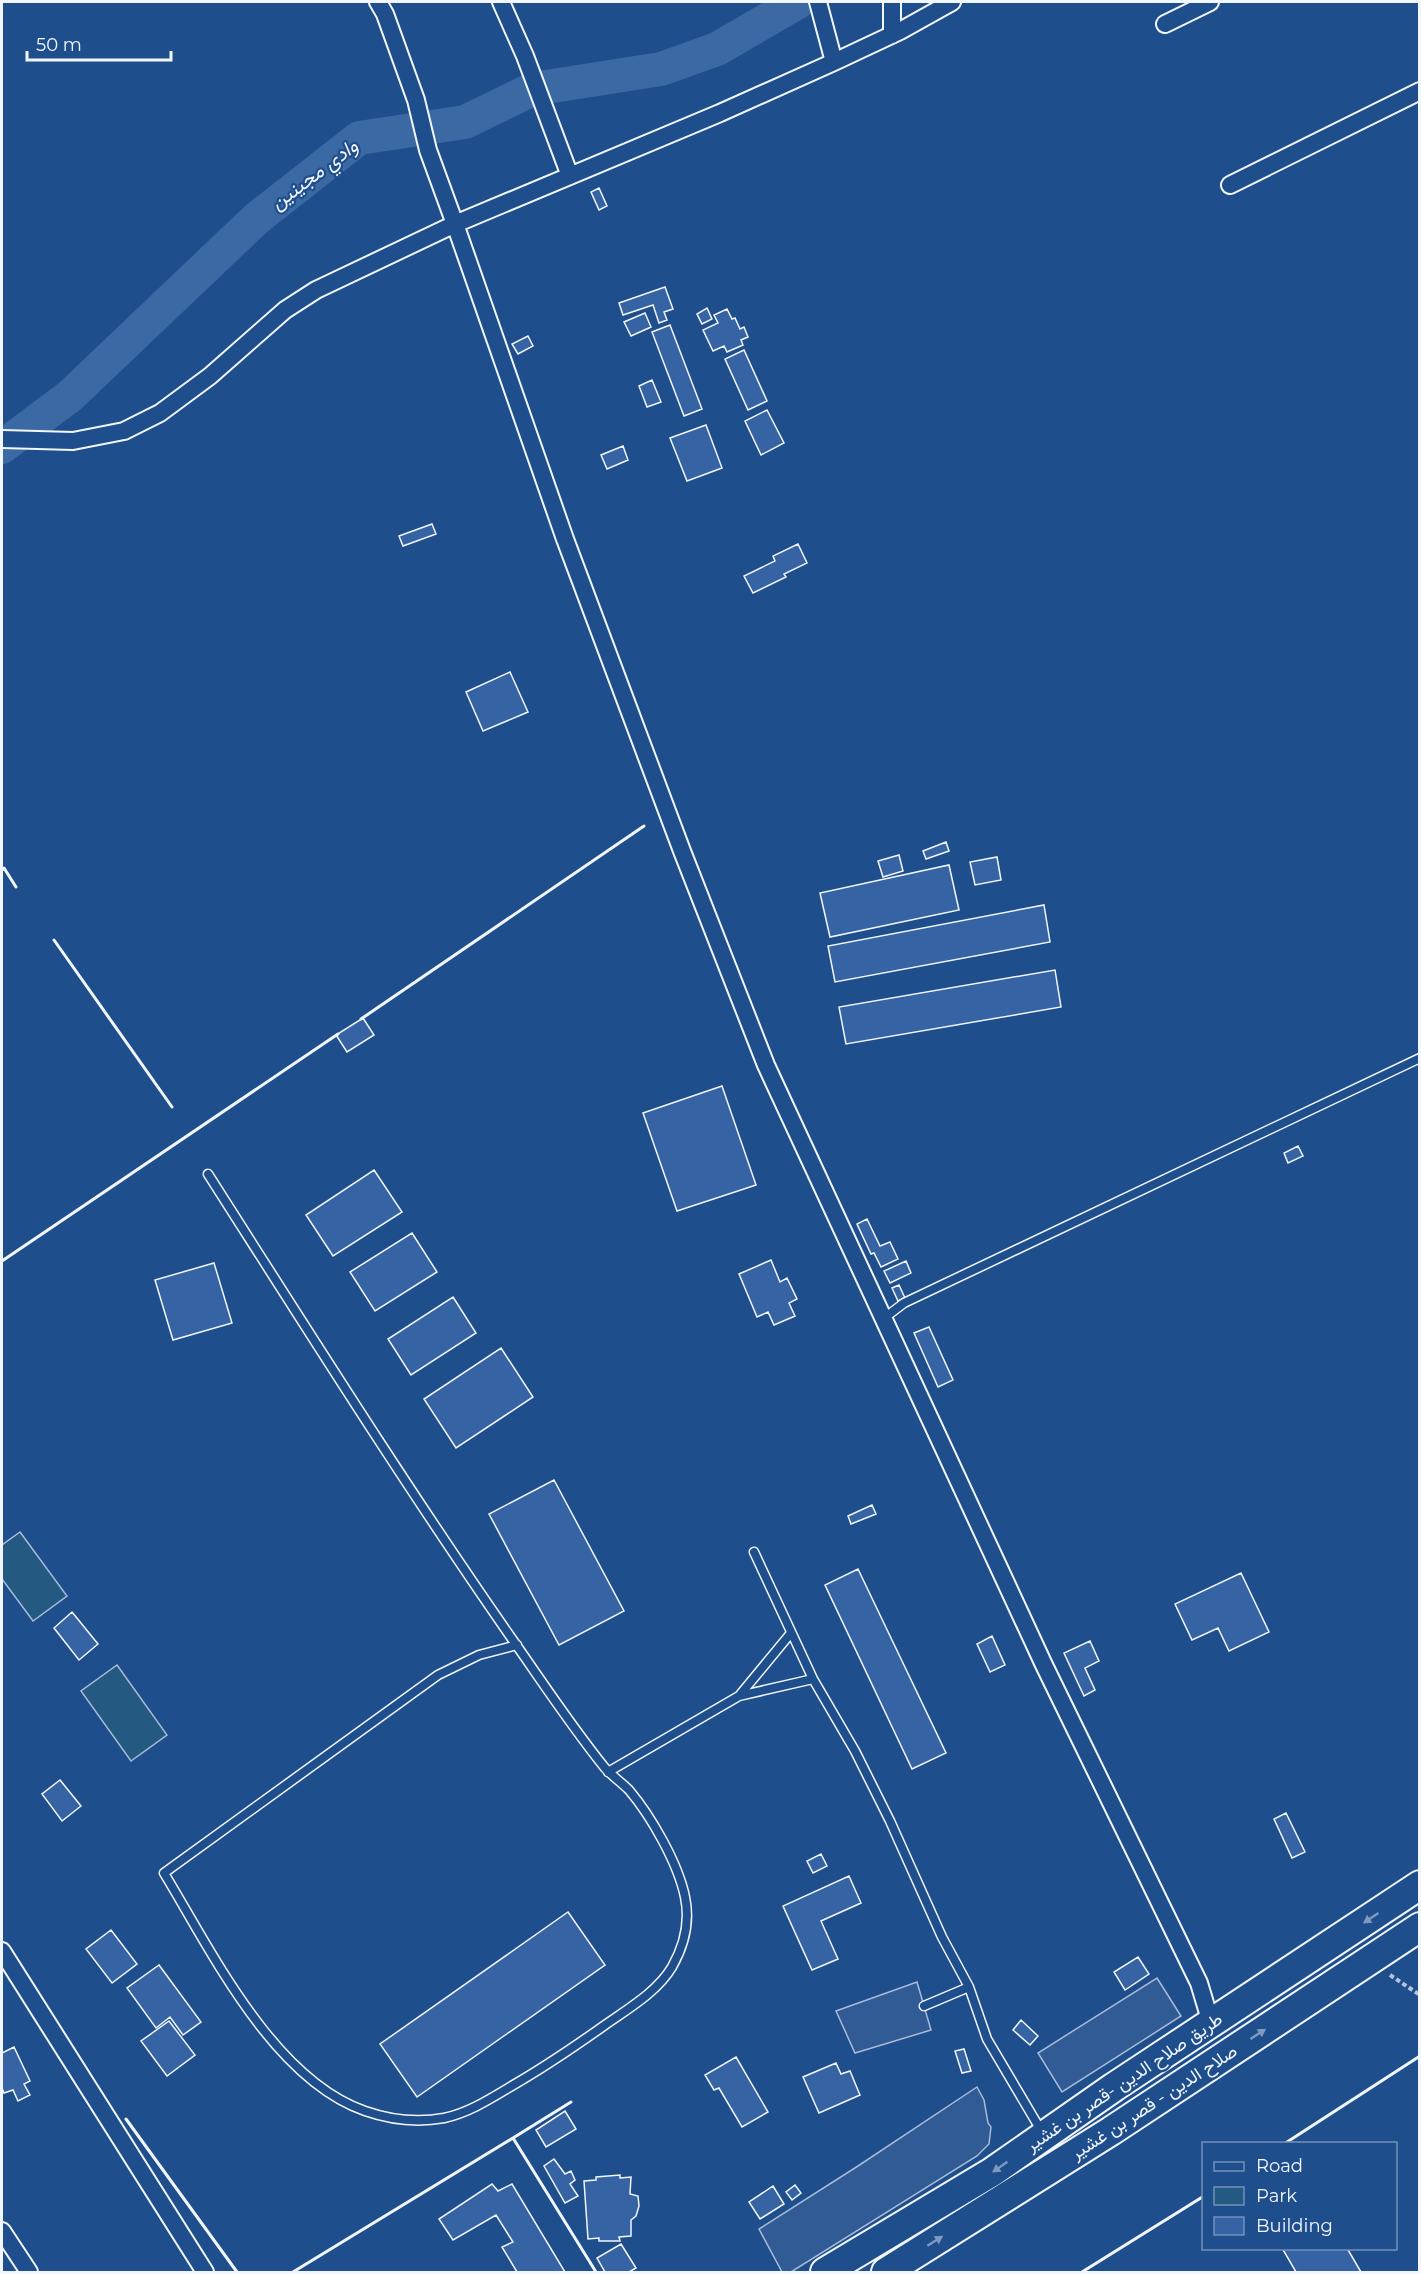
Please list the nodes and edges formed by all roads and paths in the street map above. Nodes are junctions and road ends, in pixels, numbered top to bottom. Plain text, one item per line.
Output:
1 (378, 2) edge
2 (501, 2) edge
3 (818, 2) edge
4 (892, 2) edge
5 (952, 2) edge
6 (1209, 2) edge
7 (1165, 24) dead end
8 (892, 34) junction
9 (834, 62) junction
10 (1419, 91) edge
11 (570, 176) junction
12 (1230, 185) dead end
13 (455, 224) junction
14 (2, 439) edge
15 (1419, 1058) edge
16 (208, 1174) dead end
17 (882, 1319) junction
18 (754, 1552) dead end
19 (791, 1633) junction
20 (517, 1646) junction
21 (813, 1679) junction
22 (739, 1696) junction
23 (608, 1772) junction
24 (1419, 1885) edge
25 (1419, 1927) edge
26 (2, 1951) edge
27 (1370, 1959) junction
28 (969, 1987) junction
29 (1419, 1995) edge
30 (924, 2006) dead end
31 (1211, 2023) junction
32 (1172, 2049) junction
33 (1190, 2079) junction
34 (1044, 2135) junction
35 (2, 2231) edge
36 (29, 2272) edge
37 (205, 2272) edge
38 (825, 2272) edge
39 (886, 2272) edge

1 - 13 street
2 - 11 street
3 - 9 street
4 - 8 street
5 - 8 street
6 - 7 street
8 - 9 street
9 - 11 street
10 - 12 street
11 - 13 street
13 - 14 street
13 - 17 street
15 - 17 lane
16 - 20 lane
17 - 31 street
18 - 19 lane
19 - 21 lane
19 - 22 lane
20 - 23 lane
20 - 23 lane
21 - 22 lane
21 - 28 lane
22 - 23 lane
24 -> 31 highway, طريق صلاح الدين -قصر بن غشير
25 - 27 highway, صلاح الدين - قصر بن غشير
26 - 37 street
27 - 29 path
33 -> 27 highway, صلاح الدين - قصر بن غشير
28 - 30 lane
28 - 34 lane
31 - 32 highway, طريق صلاح الدين -قصر بن غشير
32 - 33 highway
32 - 34 highway, طريق صلاح الدين -قصر بن غشير
39 -> 33 highway, صلاح الدين - قصر بن غشير
34 -> 38 highway, طريق صلاح الدين -قصر بن غشير
35 - 36 street

